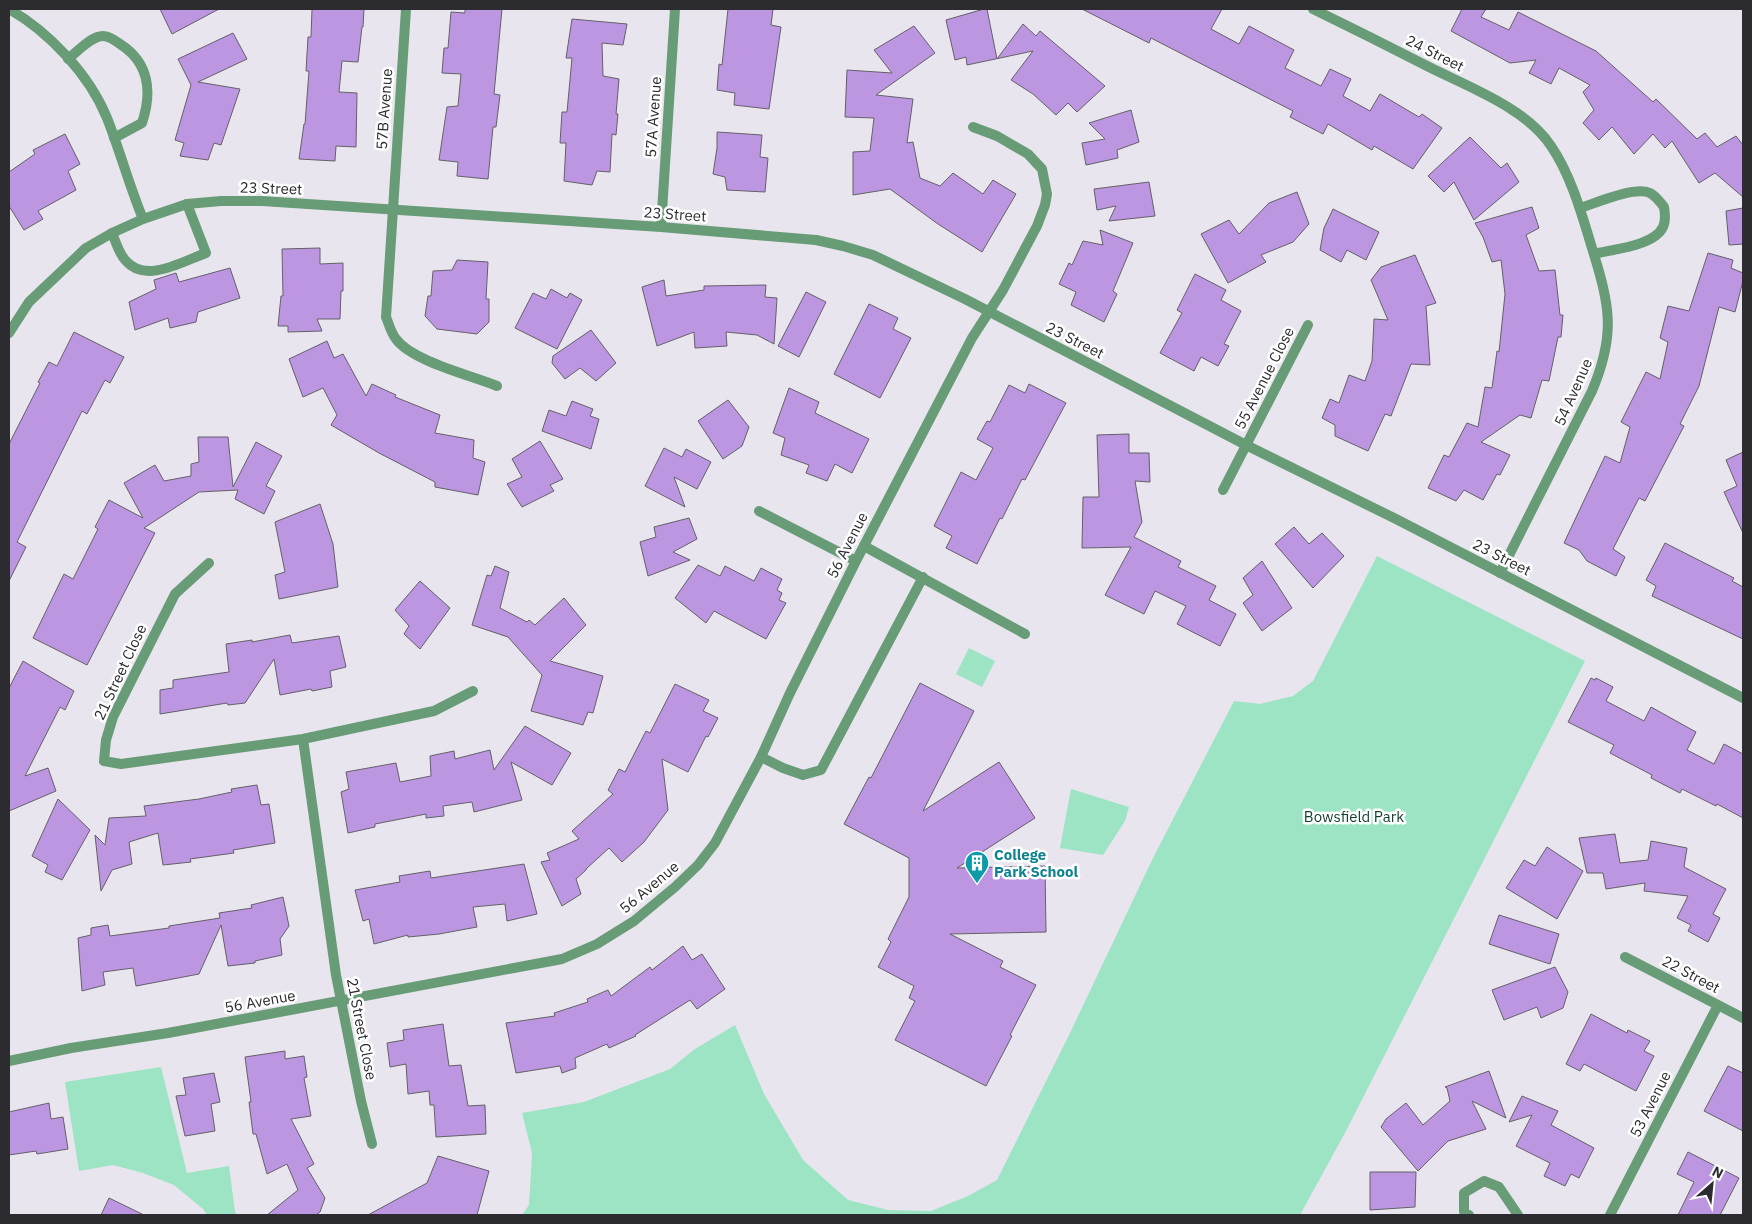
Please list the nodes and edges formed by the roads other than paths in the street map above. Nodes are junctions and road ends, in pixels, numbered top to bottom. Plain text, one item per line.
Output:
1 (9, 9) edge
2 (406, 9) edge
3 (675, 9) edge
4 (1314, 9) edge
5 (68, 59) junction
6 (973, 127) dead end
7 (1539, 132) joint
8 (114, 138) junction
9 (187, 204) junction
10 (1580, 208) junction
11 (392, 210) junction
12 (143, 219) junction
13 (661, 227) junction
14 (112, 233) junction
15 (1594, 254) junction
16 (989, 312) junction
17 (1308, 325) dead end
18 (9, 333) edge
19 (497, 386) dead end
20 (1246, 445) junction
21 (1223, 490) dead end
22 (759, 511) dead end
23 (864, 546) junction
24 (856, 561) junction
25 (209, 563) dead end
26 (1500, 573) junction
27 (923, 577) junction
28 (1026, 634) dead end
29 (473, 691) dead end
30 (1743, 698) edge
31 (303, 739) junction
32 (761, 758) junction
33 (1625, 957) dead end
34 (342, 1001) junction
35 (1718, 1005) junction
36 (1743, 1018) edge
37 (9, 1061) edge
38 (372, 1144) dead end
39 (1469, 1215) edge
40 (1518, 1215) edge
41 (1610, 1215) edge

1 - 5 street
2 - 11 street, 57B Avenue
3 - 13 street, 57A Avenue
4 - 7 street, 24 Street
5 - 8 street
5 - 8 street
6 - 16 street, 56 Avenue
7 - 10 street, 54 Avenue
8 - 12 street
9 - 11 street, 23 Street
9 - 12 street, 23 Street
9 - 14 street
10 - 15 street, 54 Avenue
10 - 15 street
11 - 13 street, 23 Street
11 - 19 street, 57B Avenue
12 - 14 street, 23 Street
13 - 16 street, 23 Street
14 - 18 street, 23 Street
15 - 26 street, 54 Avenue
16 - 20 street, 23 Street
16 - 23 street, 56 Avenue
17 - 20 street, 55 Avenue Close
20 - 21 street
20 - 26 street, 23 Street
22 - 24 street
23 - 24 street, 56 Avenue
23 - 27 street
24 - 32 street, 56 Avenue
25 - 31 street, 21 Street Close
26 - 30 street, 23 Street
27 - 28 street
27 - 32 street
29 - 31 street, 21 Street Close
31 - 34 street, 21 Street Close
32 - 34 street, 56 Avenue
33 - 35 street, 22 Street
34 - 37 street, 56 Avenue
34 - 38 street, 21 Street Close
35 - 36 street, 22 Street
35 - 41 street, 53 Avenue
39 - 40 street

